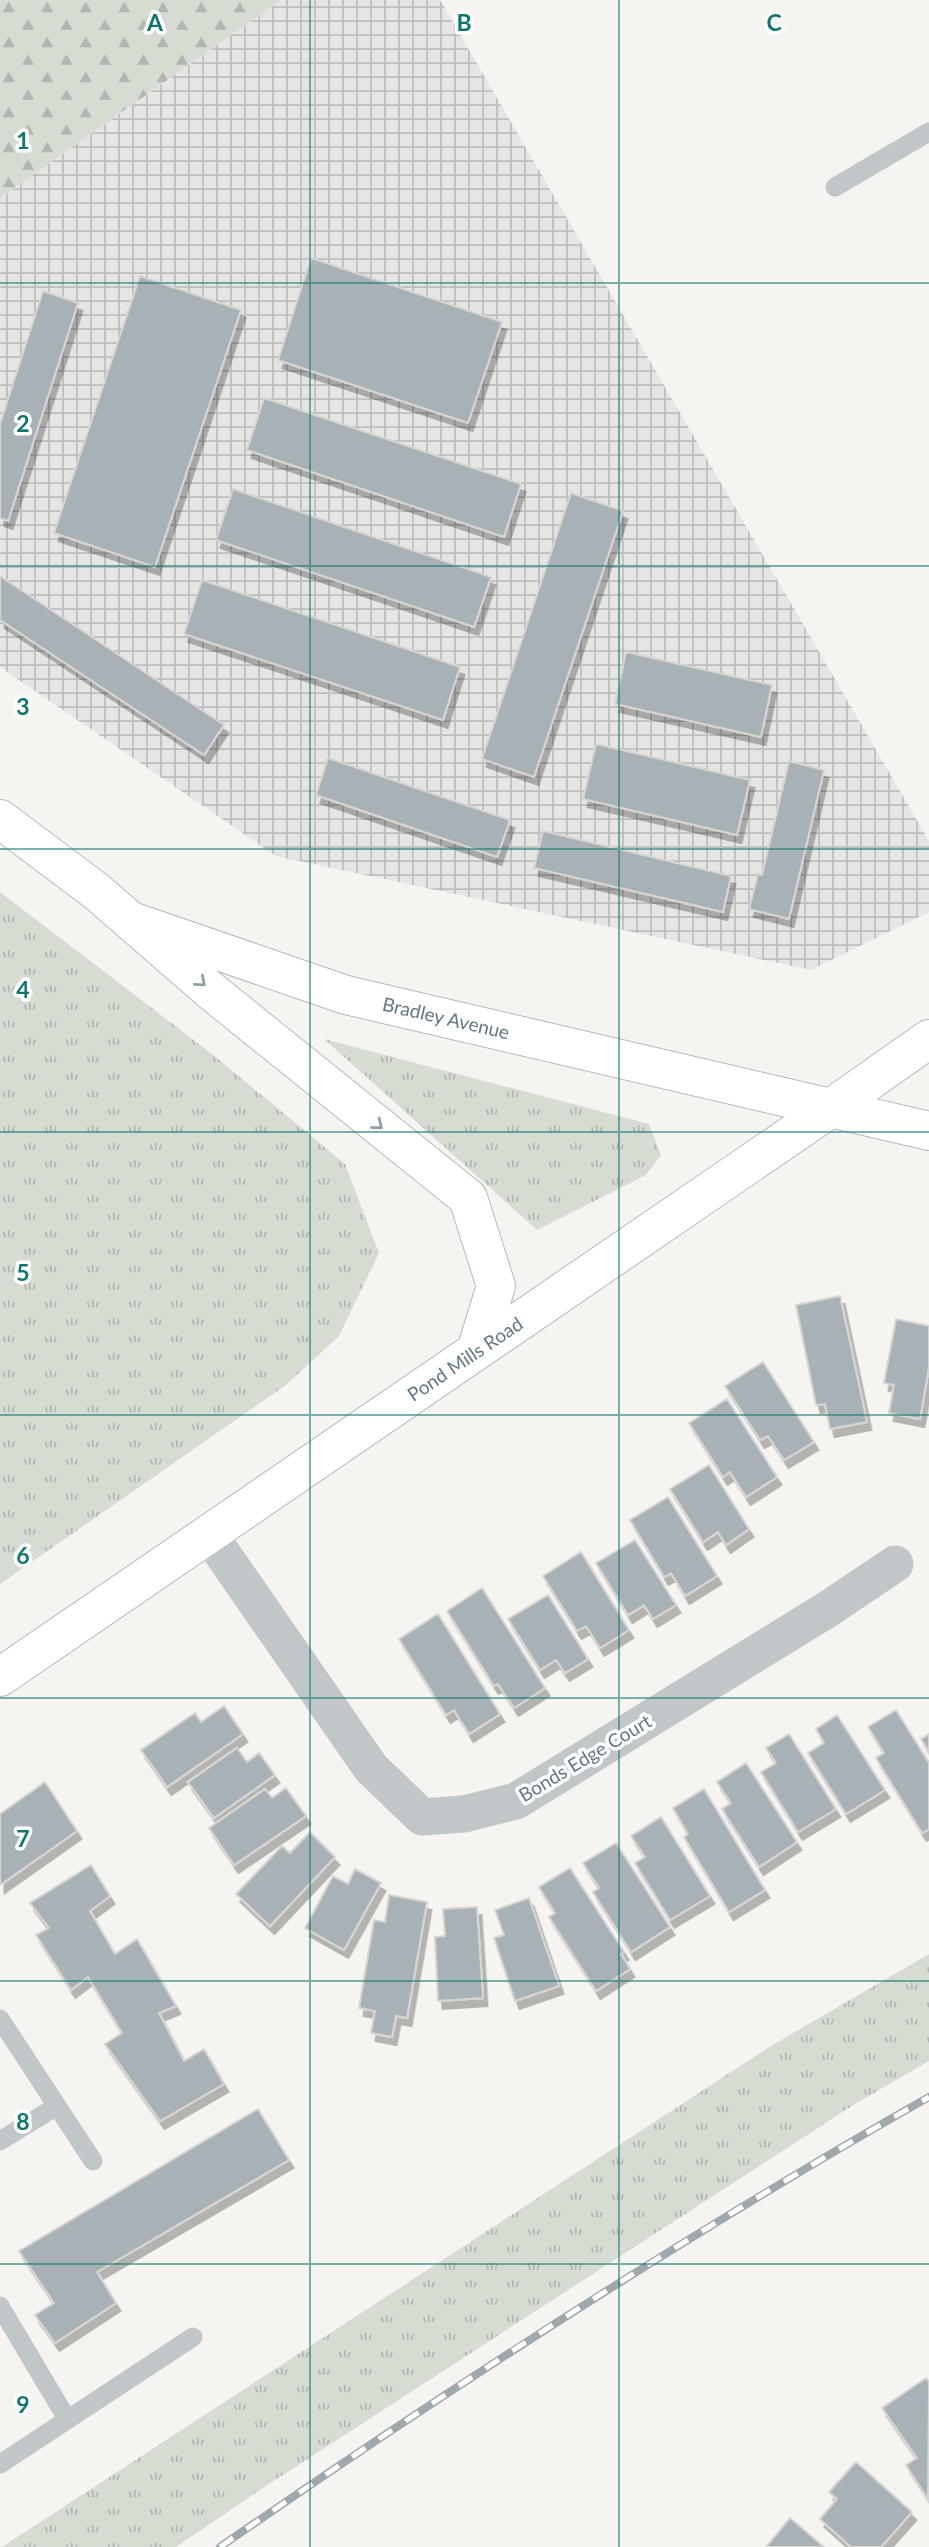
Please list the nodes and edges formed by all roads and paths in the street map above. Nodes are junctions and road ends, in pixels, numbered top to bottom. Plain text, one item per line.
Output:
1 (929, 132) edge
2 (835, 187) dead end
3 (0, 819) edge
4 (131, 921) junction
5 (929, 1039) edge
6 (831, 1108) junction
7 (929, 1131) edge
8 (476, 1351) junction
9 (208, 1532) junction
10 (895, 1564) dead end
11 (0, 1677) edge
12 (0, 2019) edge
13 (57, 2106) junction
14 (0, 2141) edge
15 (93, 2161) dead end
16 (0, 2306) edge
17 (193, 2337) dead end
18 (66, 2419) junction
19 (0, 2464) edge

1 - 2 lane
3 - 4 main road, Bradley Avenue
4 - 6 main road, Bradley Avenue
4 -> 8 main road
5 - 6 main road, Pond Mills Road
6 - 7 main road, Bradley Avenue
6 - 8 main road, Pond Mills Road
8 - 9 main road, Pond Mills Road
9 - 10 street, Bonds Edge Court
9 - 11 main road, Pond Mills Road
12 - 13 lane
13 - 14 lane
13 - 15 lane
16 - 18 lane
17 - 18 lane
18 - 19 lane

